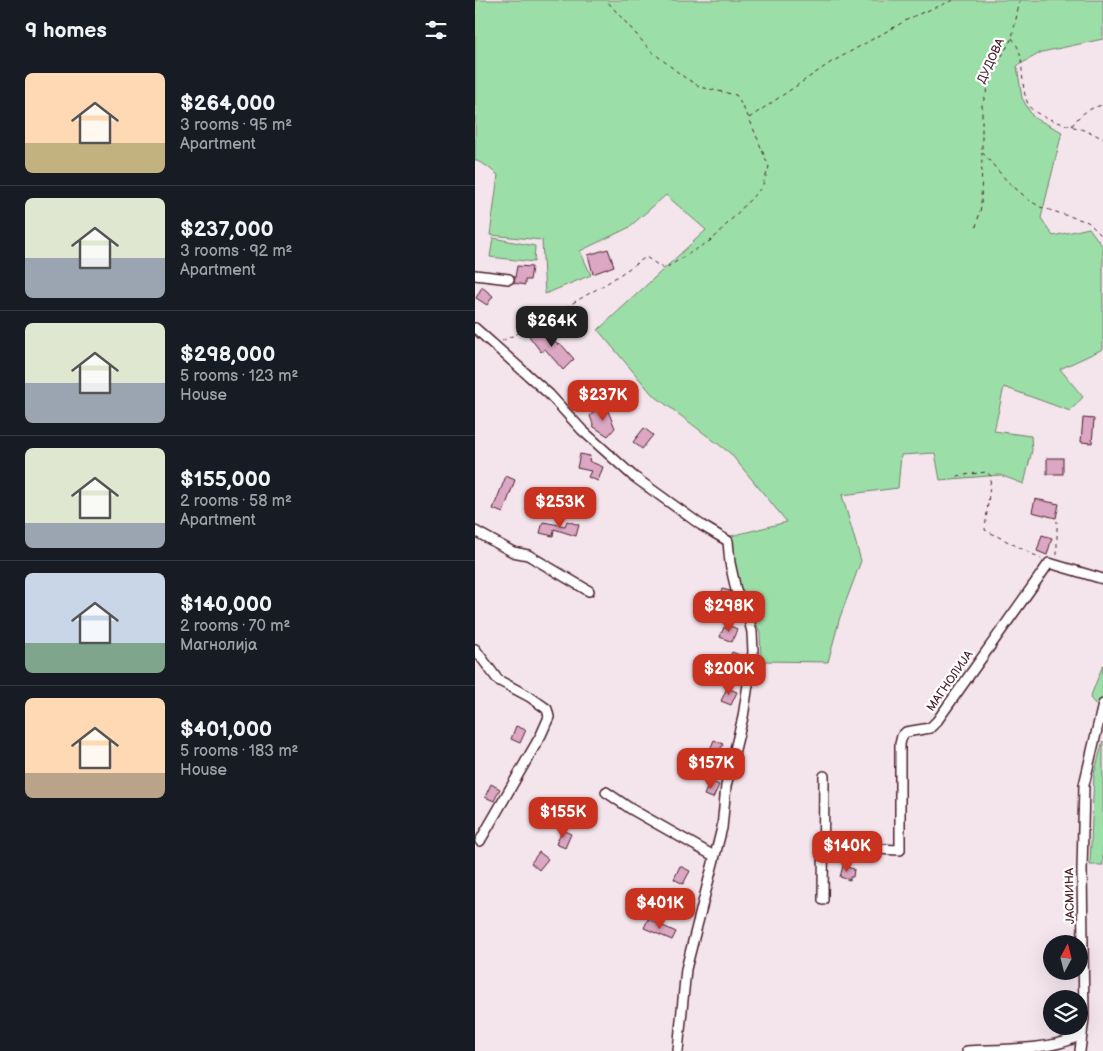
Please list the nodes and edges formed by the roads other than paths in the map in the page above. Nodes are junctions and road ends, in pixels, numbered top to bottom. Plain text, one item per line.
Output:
1 (475, 275) edge
2 (509, 279) dead end
3 (475, 328) edge
4 (475, 531) edge
5 (1103, 579) edge
6 (589, 591) dead end
7 (475, 649) edge
8 (1103, 704) edge
9 (824, 776) dead end
10 (606, 792) dead end
11 (480, 841) dead end
12 (823, 847) junction
13 (714, 856) junction
14 (823, 900) dead end
15 (1084, 990) edge
16 (1080, 1035) edge
17 (1082, 1035) edge
18 (678, 1051) edge
19 (967, 1051) edge
20 (1080, 1051) edge

1 - 2 street
3 - 13 street
4 - 6 street
5 - 12 street, МАГНОЛИЈА
7 - 11 street
8 - 15 street, ЈАСМИНА
9 - 12 street
10 - 13 street
12 - 14 street
13 - 18 street
16 - 19 street
17 - 20 street, ЈАСМИНА

